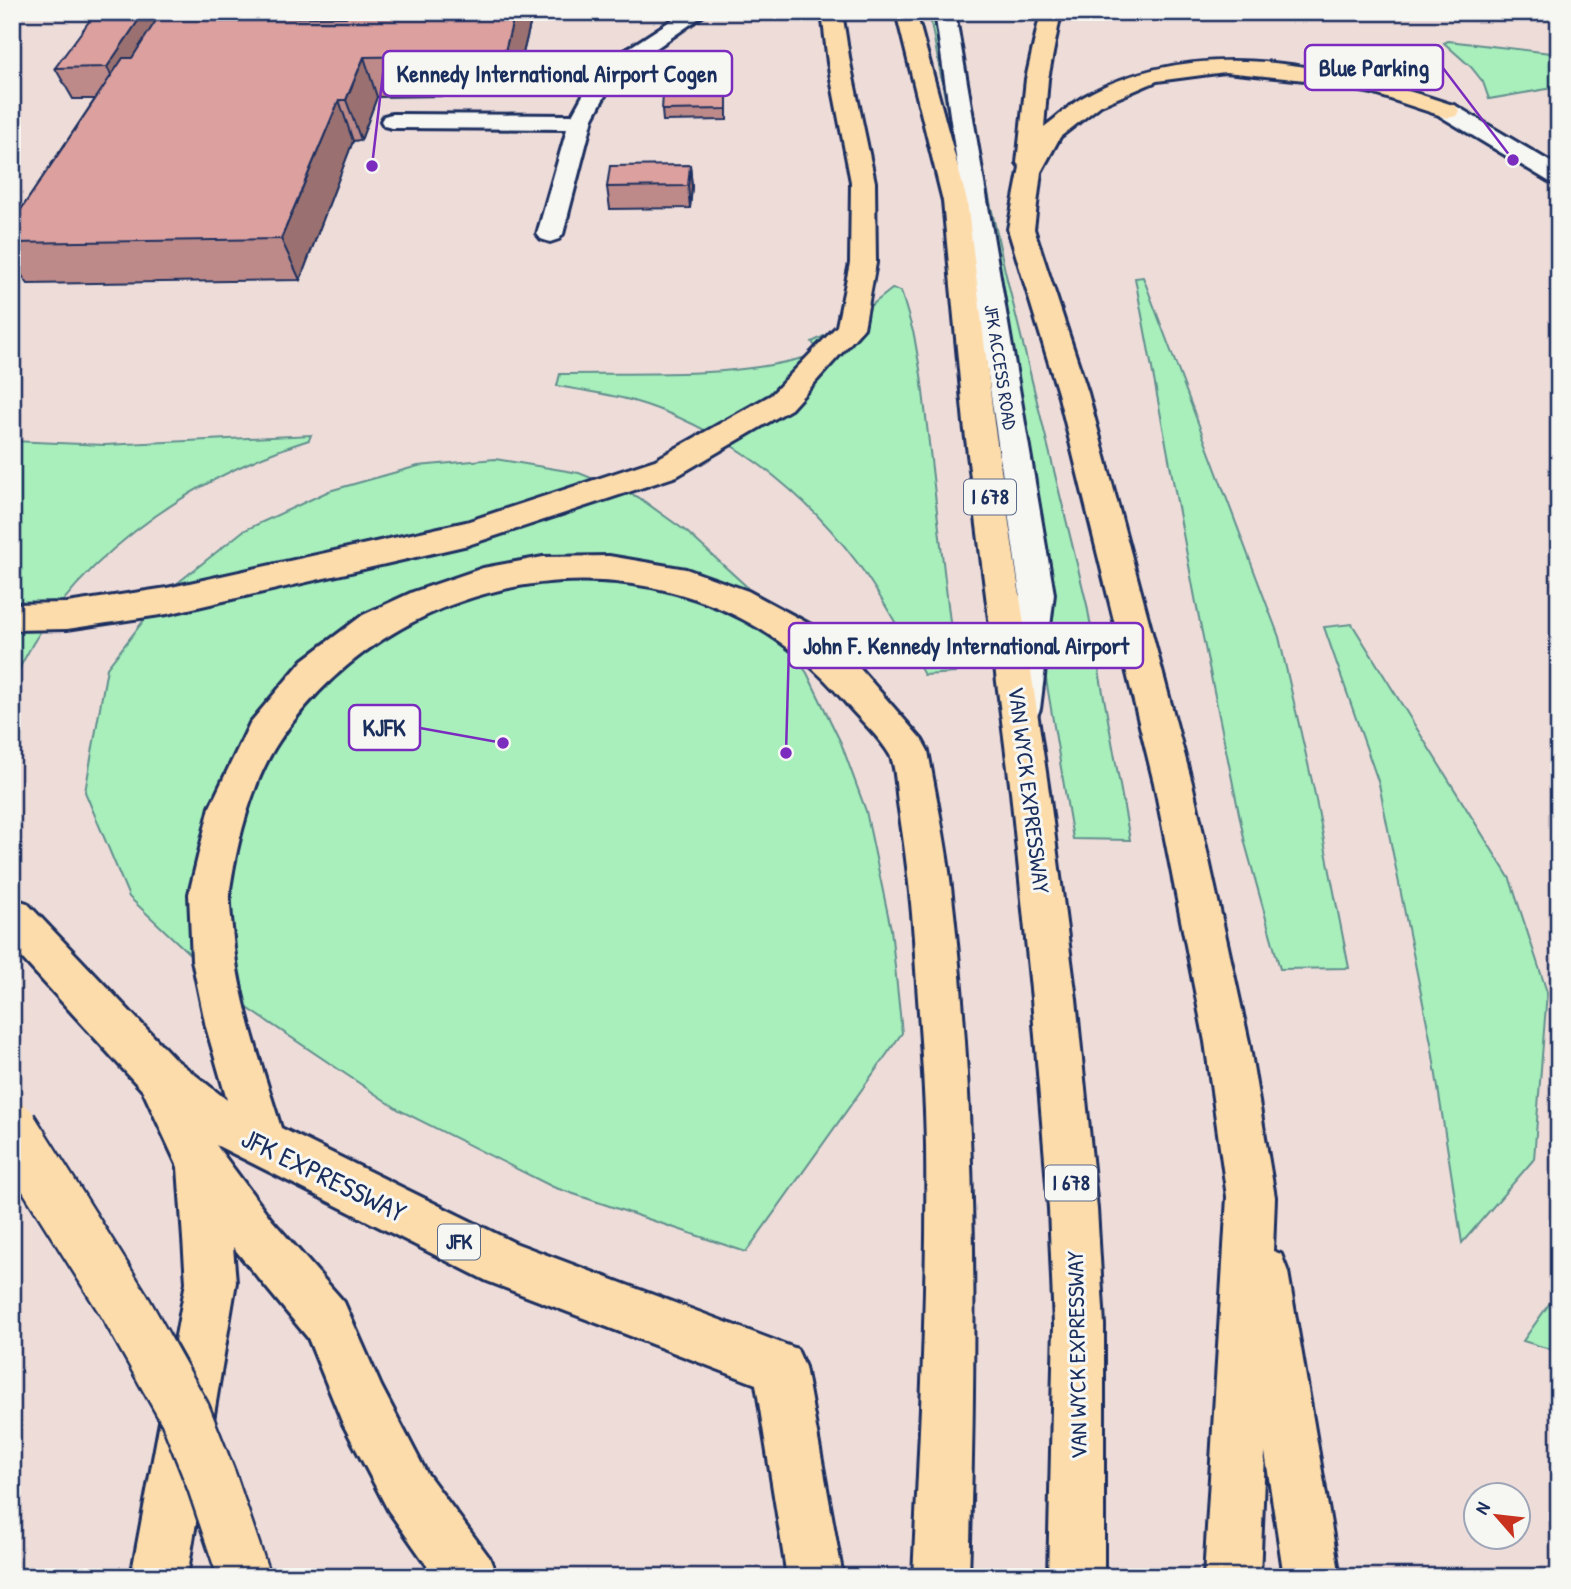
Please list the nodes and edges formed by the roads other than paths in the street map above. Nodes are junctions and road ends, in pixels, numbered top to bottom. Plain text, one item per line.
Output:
1 (698, 12) edge
2 (832, 12) edge
3 (906, 12) edge
4 (945, 12) edge
5 (1051, 12) edge
6 (1448, 111) junction
7 (392, 121) dead end
8 (580, 122) junction
9 (1559, 162) edge
10 (1029, 172) junction
11 (1559, 177) edge
12 (550, 234) dead end
13 (12, 617) edge
14 (1020, 723) junction
15 (12, 917) edge
16 (159, 1075) junction
17 (12, 1127) edge
18 (263, 1146) junction
19 (201, 1165) junction
20 (1251, 1197) junction
21 (159, 1577) edge
22 (244, 1577) edge
23 (468, 1577) edge
24 (815, 1577) edge
25 (942, 1577) edge
26 (1076, 1577) edge
27 (1232, 1577) edge
28 (1311, 1577) edge

1 - 8 street
2 - 13 highway
3 - 14 highway, VAN WYCK EXPRESSWAY / I 678
4 - 14 street, JFK ACCESS ROAD
5 - 10 highway
6 - 9 street
6 - 10 highway
6 - 11 street
7 - 8 street
8 - 12 street
10 - 20 highway
14 - 26 highway, VAN WYCK EXPRESSWAY / I 678
15 - 16 highway, JFK EXPRESSWAY / JFK
16 - 18 highway, JFK EXPRESSWAY / JFK
16 - 19 highway
17 - 22 highway, bridge
18 - 24 highway, JFK EXPRESSWAY / JFK
18 - 25 highway
19 - 21 highway
19 - 23 highway
20 - 27 highway
20 - 28 highway

